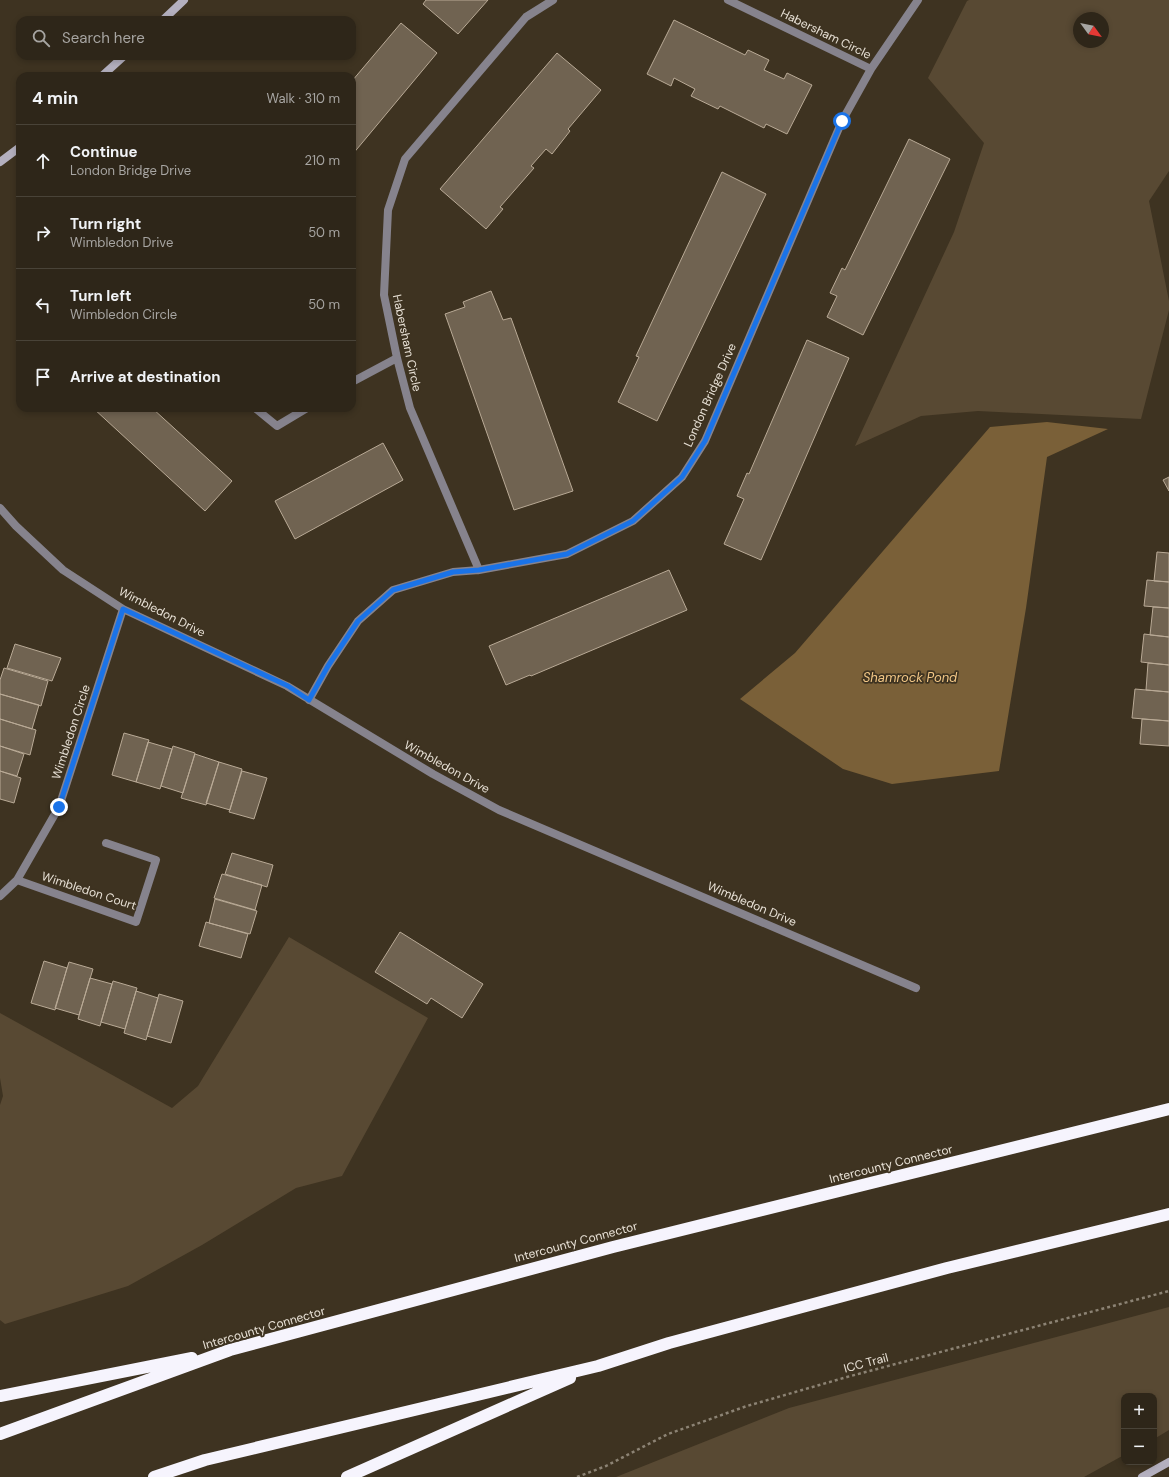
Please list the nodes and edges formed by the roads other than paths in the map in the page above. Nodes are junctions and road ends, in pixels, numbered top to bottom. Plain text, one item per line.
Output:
1 (184, 0) edge
2 (553, 0) edge
3 (728, 0) edge
4 (918, 0) edge
5 (167, 16) edge
6 (120, 60) edge
7 (871, 69) junction
8 (106, 72) edge
9 (16, 151) edge
10 (0, 162) edge
11 (396, 358) junction
12 (356, 380) edge
13 (260, 412) edge
14 (300, 412) edge
15 (0, 508) edge
16 (479, 570) junction
17 (123, 609) junction
18 (309, 700) junction
19 (106, 843) dead end
20 (17, 880) junction
21 (0, 896) edge
22 (916, 988) dead end
23 (1169, 1109) edge
24 (1169, 1214) edge
25 (230, 1350) junction
26 (598, 1366) junction
27 (0, 1396) edge
28 (0, 1434) edge
29 (1169, 1462) edge
30 (154, 1477) edge
31 (347, 1477) edge
32 (1142, 1477) edge

1 - 5 street
2 - 11 street, Habersham Circle
3 - 7 street, Habersham Circle
4 - 7 street, London Bridge Drive
6 - 8 street
7 - 16 street, London Bridge Drive
9 - 10 street
11 - 12 street
11 - 16 street, Habersham Circle
13 - 14 street
15 - 17 street, Wimbledon Drive
16 - 18 street, London Bridge Drive
17 - 18 street, Wimbledon Drive
17 - 20 street, Wimbledon Circle
18 - 22 street, Wimbledon Drive
19 - 20 street, Wimbledon Court
20 - 21 street, Wimbledon Circle
23 - 25 highway, Intercounty Connector
24 - 26 highway
25 - 27 highway
25 - 28 highway, Intercounty Connector
26 - 30 highway
26 - 31 highway
29 - 32 street

